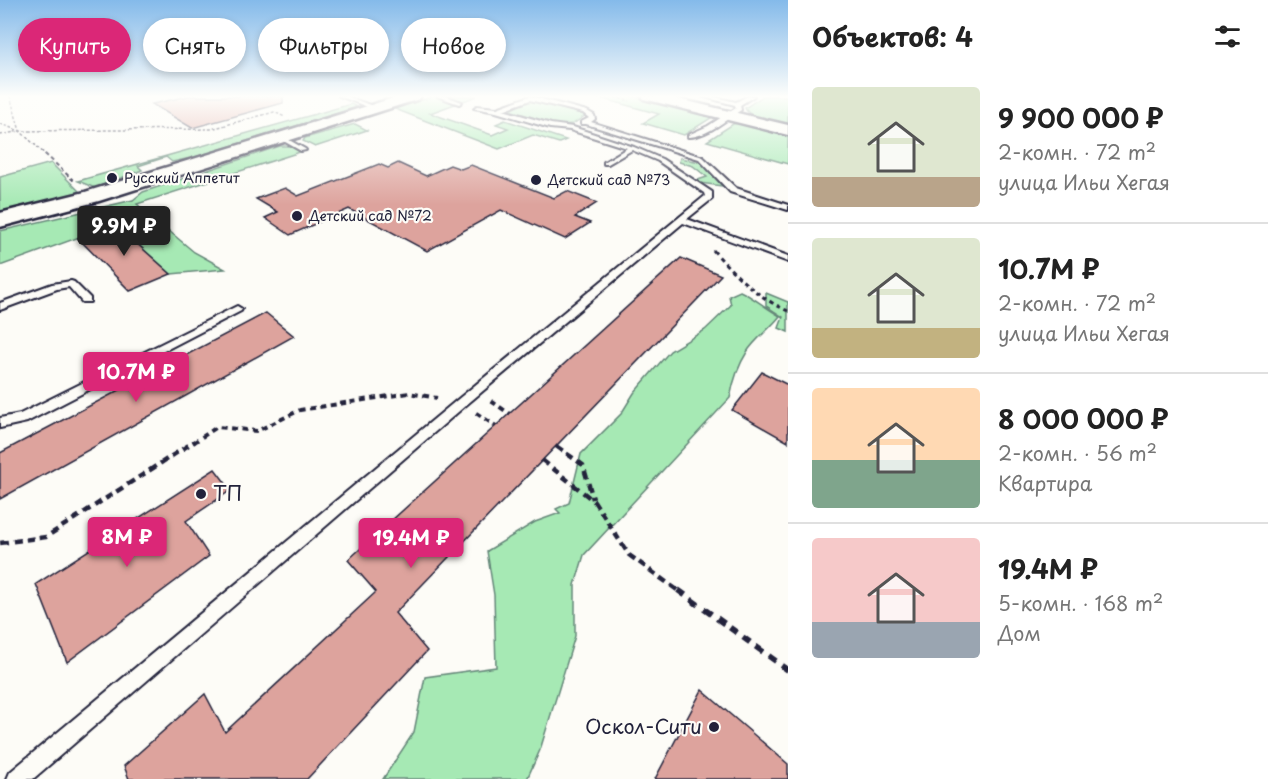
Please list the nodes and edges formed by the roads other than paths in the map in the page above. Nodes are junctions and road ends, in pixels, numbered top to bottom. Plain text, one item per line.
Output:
1 (300, 132) edge
2 (584, 132) edge
3 (619, 132) edge
4 (704, 132) edge
5 (705, 132) edge
6 (690, 136) dead end
7 (282, 138) junction
8 (703, 140) dead end
9 (677, 144) dead end
10 (632, 148) junction
11 (669, 148) junction
12 (303, 150) dead end
13 (687, 150) junction
14 (660, 160) junction
15 (606, 163) dead end
16 (720, 191) junction
17 (788, 208) edge
18 (0, 220) edge
19 (687, 222) junction
20 (788, 259) edge
21 (86, 300) dead end
22 (0, 307) edge
23 (237, 309) dead end
24 (0, 423) edge
25 (17, 779) edge

1 - 7 main road
2 - 10 lane
3 - 11 lane
4 - 6 lane
5 - 8 lane
7 - 12 lane
7 - 18 main road
9 - 11 lane
10 - 14 lane
10 - 15 lane
11 - 13 lane
13 - 14 lane
13 - 16 lane
14 - 16 lane
16 - 17 lane
16 - 19 lane
19 - 20 lane
19 - 25 lane
21 - 22 lane
23 - 24 lane

